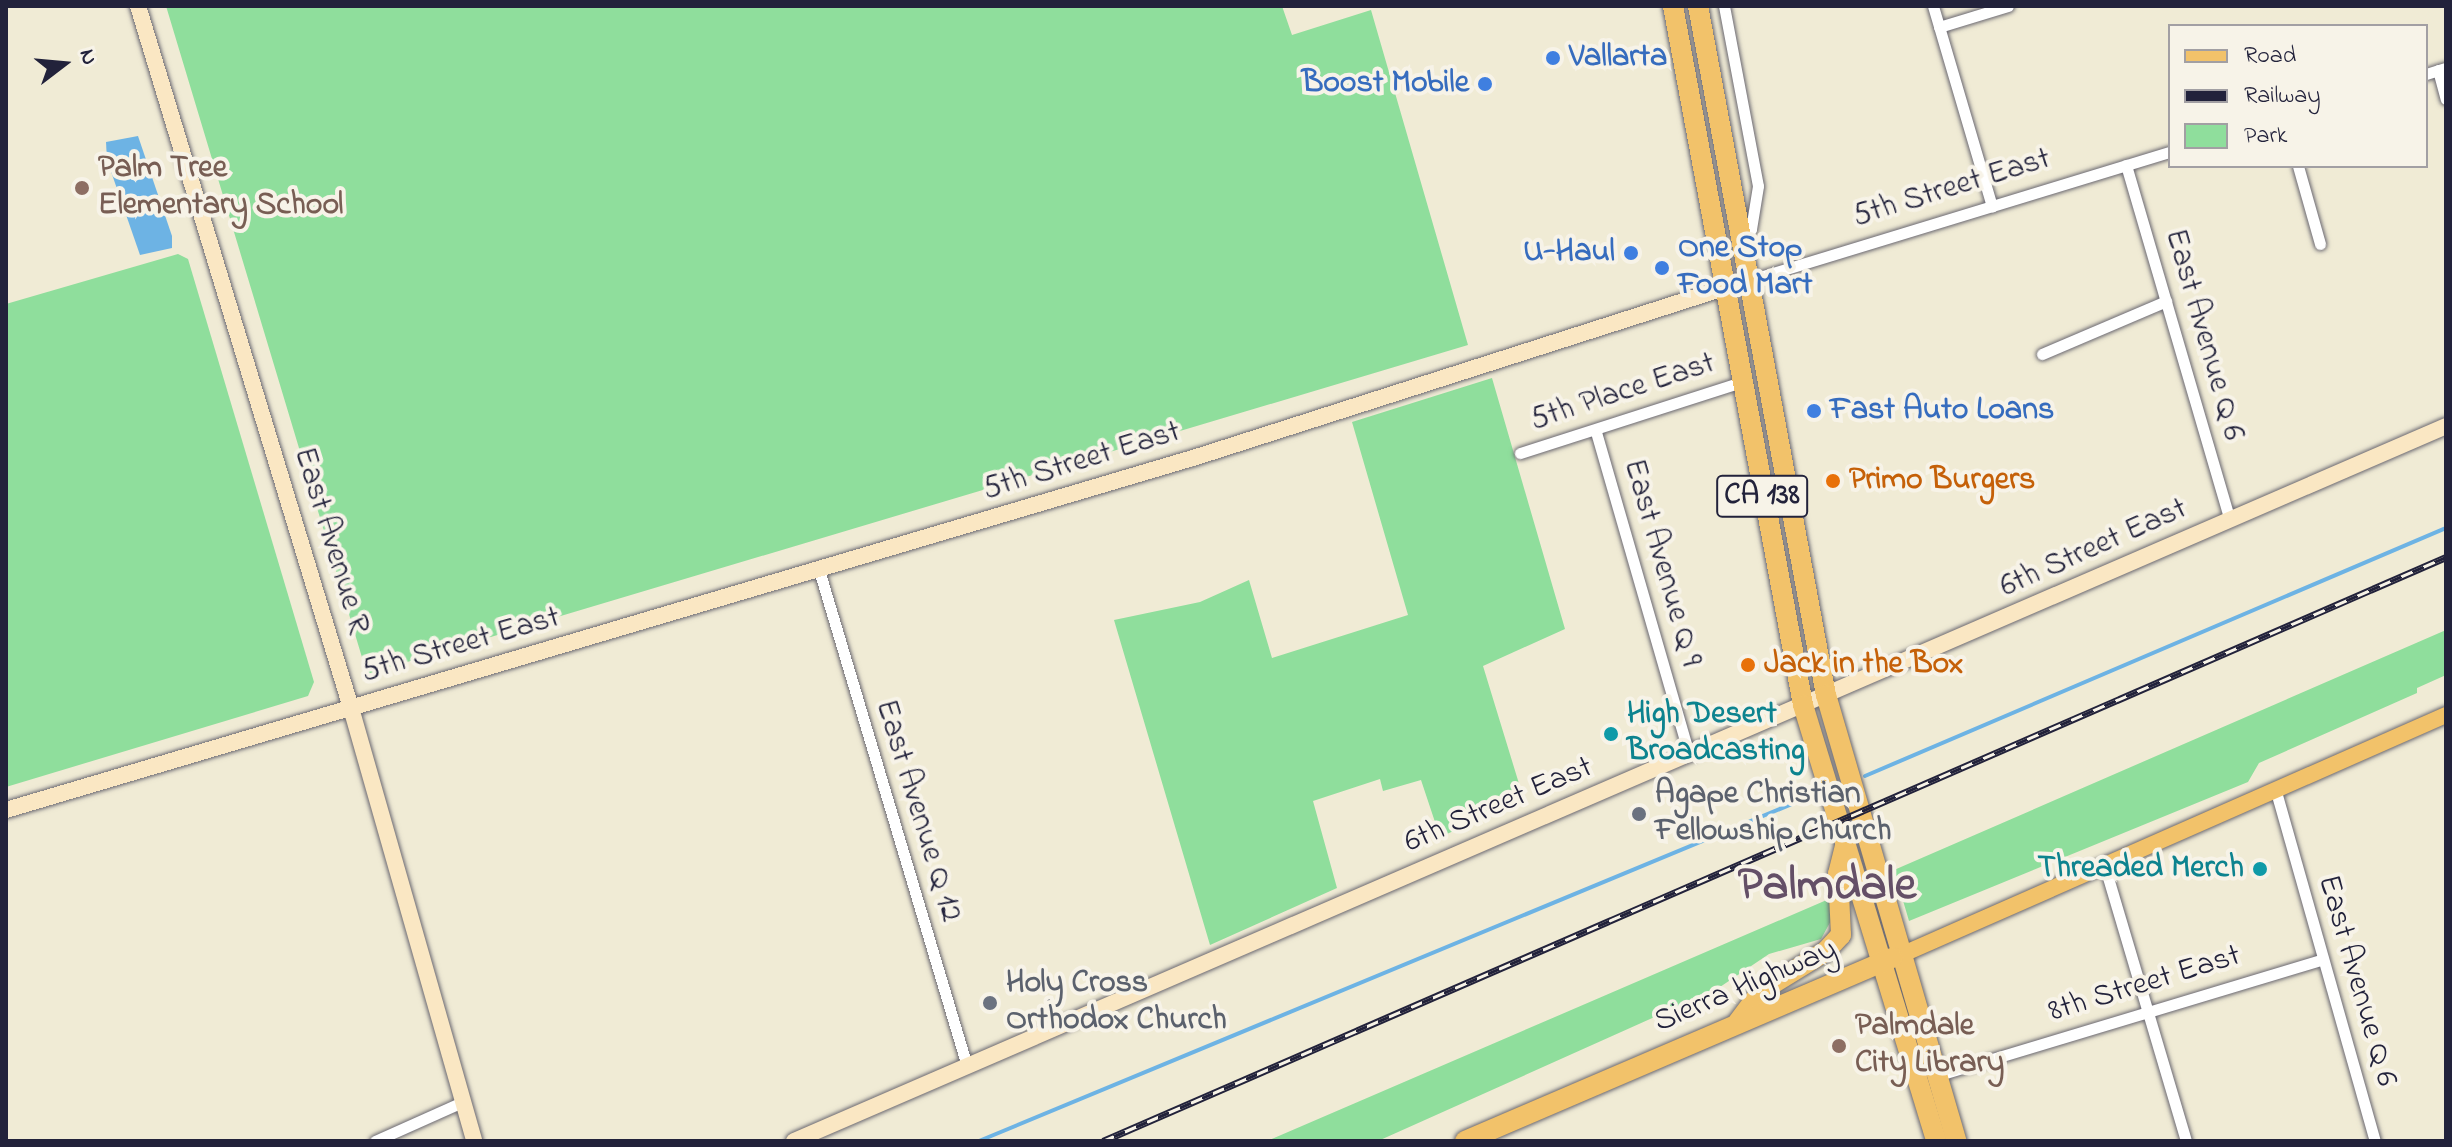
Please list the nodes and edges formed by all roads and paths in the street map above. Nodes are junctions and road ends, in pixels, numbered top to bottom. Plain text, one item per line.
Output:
1 (138, 6) edge
2 (1673, 6) edge
3 (1698, 6) edge
4 (1724, 6) edge
5 (1933, 6) edge
6 (2008, 6) edge
7 (1939, 27) junction
8 (2437, 71) edge
9 (2446, 99) edge
10 (2168, 153) edge
11 (2126, 165) junction
12 (2299, 168) edge
13 (1992, 206) junction
14 (1738, 236) junction
15 (2320, 244) dead end
16 (1746, 281) junction
17 (1725, 287) junction
18 (2166, 301) junction
19 (2042, 354) dead end
20 (1741, 382) junction
21 (2446, 426) edge
22 (1596, 432) junction
23 (1520, 453) dead end
24 (2230, 520) junction
25 (819, 570) junction
26 (1826, 695) junction
27 (1803, 705) junction
28 (351, 708) junction
29 (2446, 715) edge
30 (1689, 755) junction
31 (2275, 788) junction
32 (6, 810) edge
33 (1845, 845) junction
34 (2104, 864) junction
35 (1891, 959) junction
36 (2323, 959) junction
37 (2148, 1011) junction
38 (1738, 1023) junction
39 (967, 1066) junction
40 (1936, 1076) junction
41 (462, 1102) junction
42 (375, 1141) edge
43 (474, 1141) edge
44 (794, 1141) edge
45 (1465, 1141) edge
46 (1936, 1141) edge
47 (1956, 1141) edge
48 (2186, 1141) edge
49 (2375, 1141) edge

1 - 28 street, East Avenue R
2 - 17 highway, CA 138
3 - 14 highway, CA 138
4 - 14 street
5 - 7 street
6 - 7 street
7 - 13 street
8 - 9 street
10 - 11 street, 5th Street East
11 - 13 street, 5th Street East
11 - 18 street, East Avenue Q 6
12 - 15 street
13 - 16 street, 5th Street East
14 - 16 highway, CA 138
16 - 17 street, 5th Street East
16 - 26 highway, CA 138
17 - 20 highway, CA 138
17 - 25 street, 5th Street East
18 - 19 street
18 - 24 street, East Avenue Q 6
20 - 22 street, 5th Place East
20 - 27 highway, CA 138
21 - 24 street, 6th Street East
22 - 23 street, 5th Place East
22 - 30 street, East Avenue Q 9
24 - 26 street, 6th Street East
25 - 28 street, 5th Street East
25 - 39 street, East Avenue Q 12
26 - 27 street, 6th Street East
26 - 35 highway, CA 138
27 - 30 street, 6th Street East
27 - 33 highway, CA 138
28 - 32 street, 5th Street East
28 - 41 street, East Avenue R
29 - 31 main road, Sierra Highway
30 - 39 street, 6th Street East
31 - 34 main road, Sierra Highway
31 - 36 street, East Avenue Q 6
33 - 35 highway, CA 138
33 - 38 highway
34 - 35 main road, Sierra Highway
34 - 37 street
35 - 38 highway, Sierra Highway
35 - 40 highway, CA 138
35 - 46 highway, CA 138
36 - 37 street, 8th Street East
36 - 49 street, East Avenue Q 6
37 - 40 street, 8th Street East
37 - 48 street
38 - 45 highway, Sierra Highway
39 - 44 street, 6th Street East
40 - 47 highway, CA 138
41 - 42 street
41 - 43 street, East Avenue R

